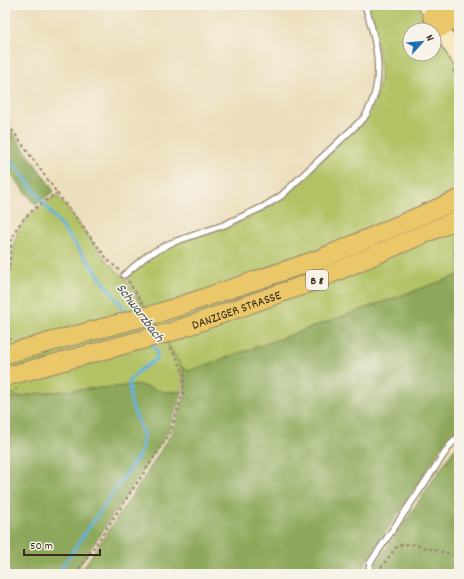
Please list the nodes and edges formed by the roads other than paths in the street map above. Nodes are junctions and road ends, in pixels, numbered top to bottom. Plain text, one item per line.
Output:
1 (365, 5) edge
2 (449, 5) edge
3 (433, 16) edge
4 (459, 16) edge
5 (459, 59) edge
6 (459, 200) edge
7 (459, 220) edge
8 (124, 275) road end
9 (5, 354) edge
10 (6, 376) edge
11 (459, 437) edge
12 (368, 574) edge

1 - 8 lane
2 - 3 highway
3 - 4 highway
3 - 5 main road
6 - 9 highway, DANZIGER STRASSE / B 8, bridge
7 - 10 highway, DANZIGER STRASSE / B 8, bridge
11 - 12 lane

